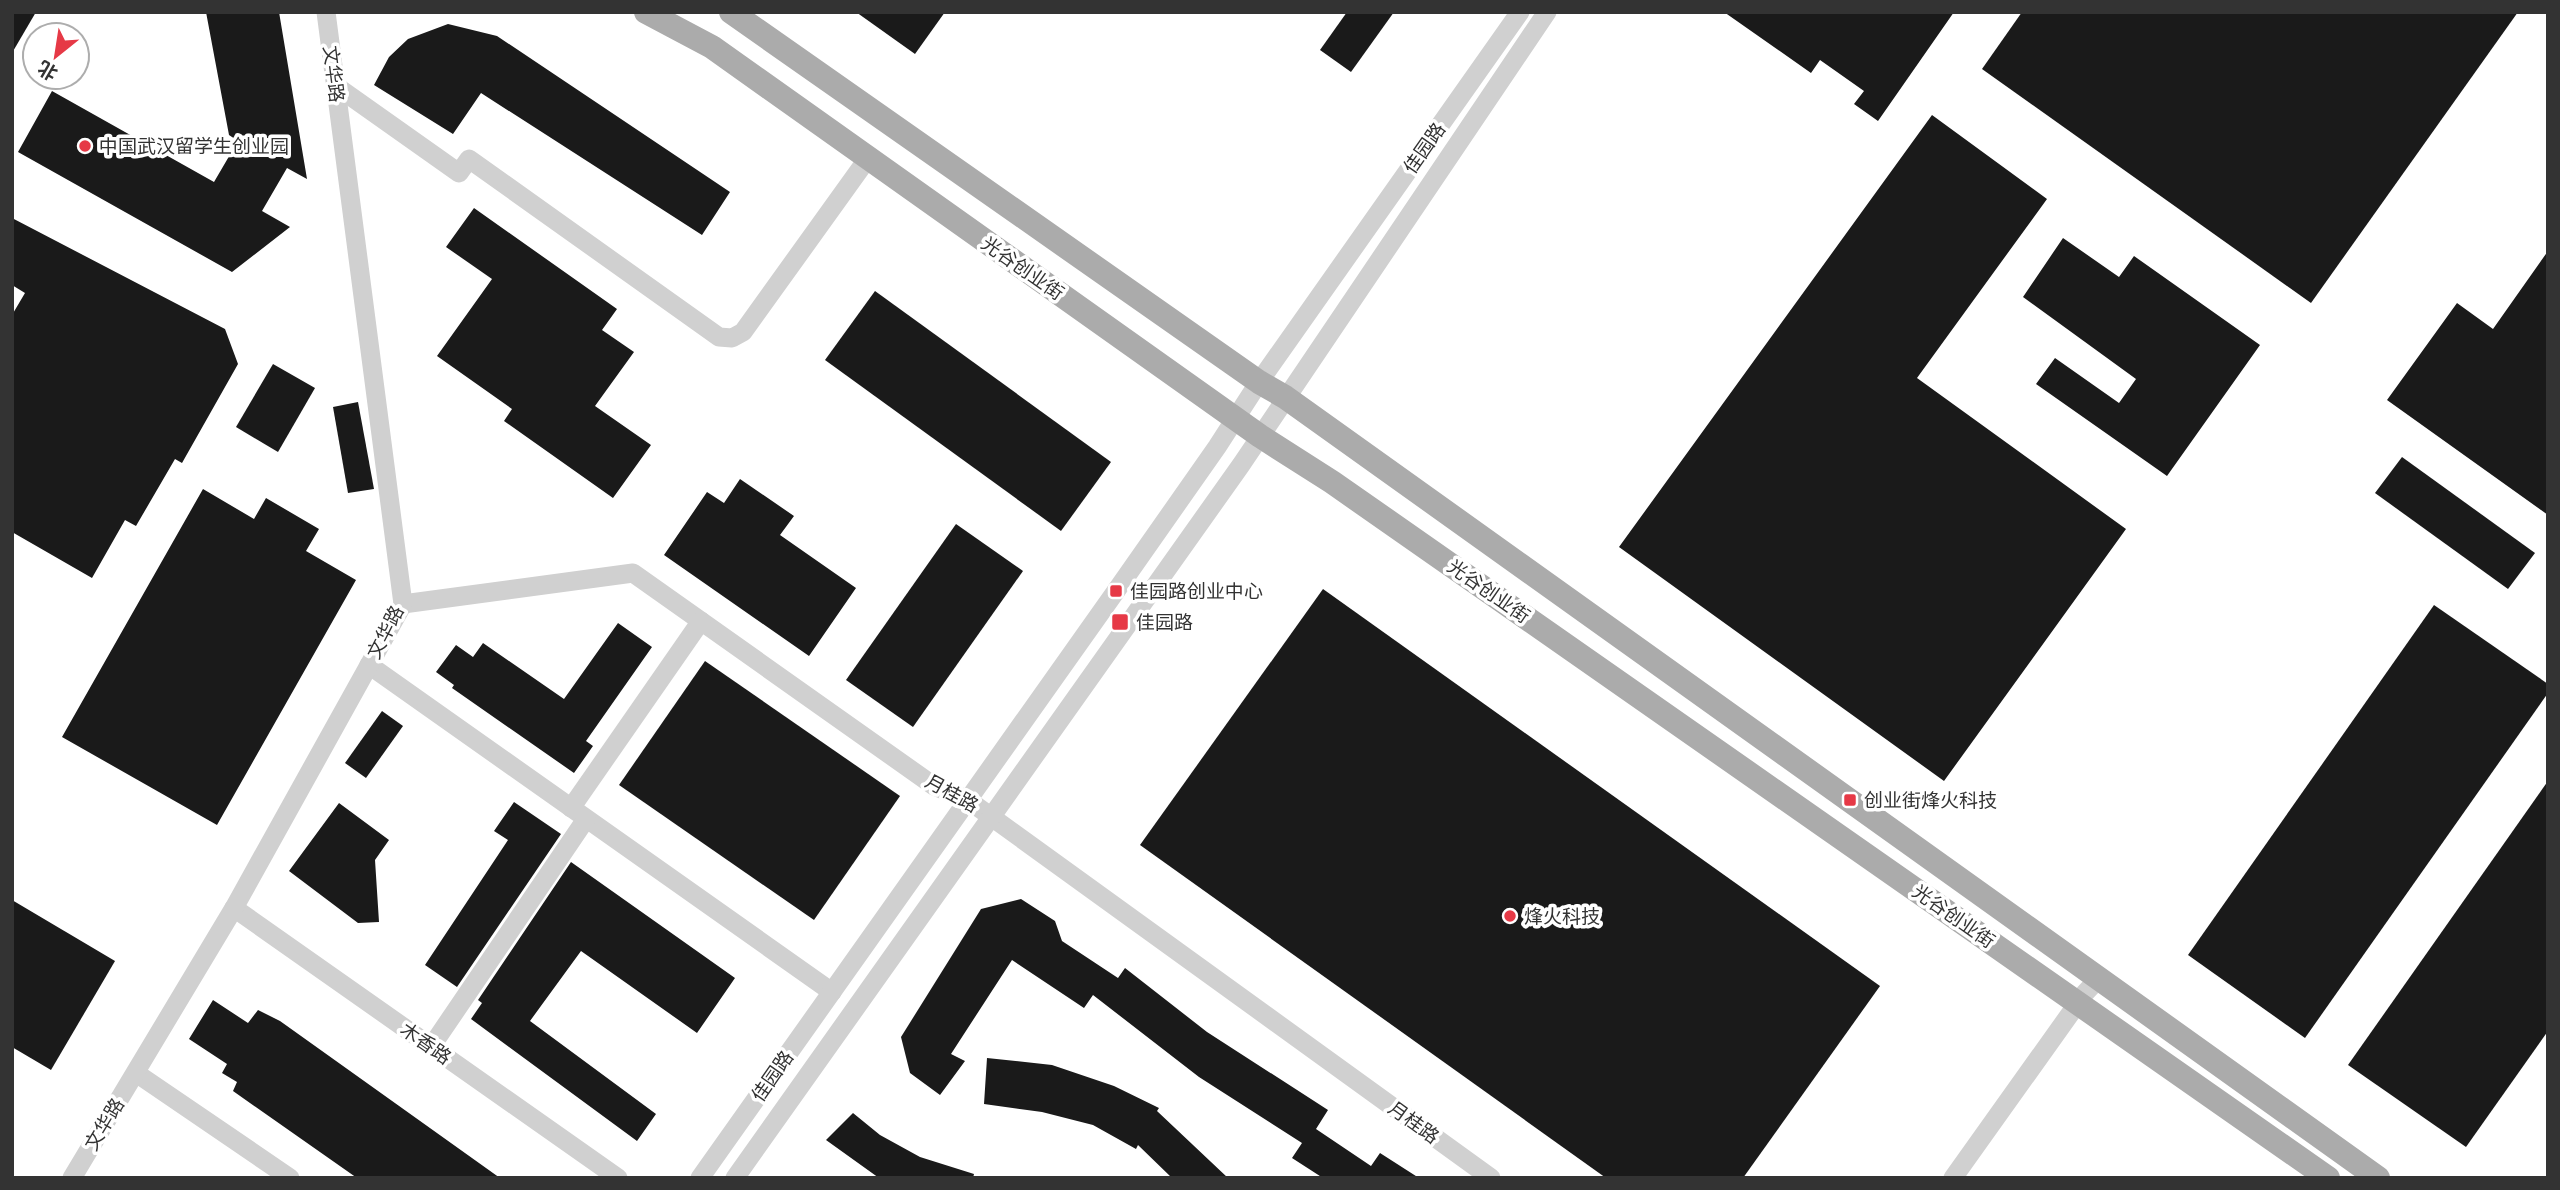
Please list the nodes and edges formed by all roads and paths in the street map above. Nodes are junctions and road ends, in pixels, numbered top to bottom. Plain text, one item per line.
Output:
1 (326, 12) edge
2 (646, 12) edge
3 (731, 12) edge
4 (1520, 12) edge
5 (1547, 12) edge
6 (336, 86) junction
7 (868, 158) junction
8 (1259, 382) junction
9 (1285, 397) junction
10 (1234, 417) junction
11 (1260, 436) junction
12 (403, 604) junction
13 (701, 621) junction
14 (369, 666) junction
15 (968, 800) junction
16 (578, 813) junction
17 (992, 816) junction
18 (234, 908) junction
19 (2099, 978) junction
20 (832, 992) junction
21 (2077, 1004) junction
22 (431, 1047) junction
23 (136, 1073) junction
24 (72, 1178) edge
25 (290, 1178) edge
26 (618, 1178) edge
27 (700, 1178) edge
28 (736, 1178) edge
29 (1491, 1178) edge
30 (1953, 1178) edge
31 (2328, 1178) edge
32 (2378, 1178) edge

1 - 6 street, 文华路
2 - 7 main road, 光谷创业街
3 - 8 main road, 光谷创业街
4 - 8 street, 佳园路
5 - 9 street, 佳园路
6 - 7 street
6 - 12 street, 文华路
7 - 10 main road, 光谷创业街
8 - 9 main road, 光谷创业街
8 - 10 street, 佳园路
9 - 11 street, 佳园路
9 - 19 main road, 光谷创业街
10 - 11 main road, 光谷创业街
10 - 15 street, 佳园路
11 - 17 street, 佳园路
11 - 21 main road, 光谷创业街
12 - 13 street, 月桂路
12 - 14 street, 文华路
13 - 15 street, 月桂路
13 - 16 street
14 - 16 street
14 - 18 street, 文华路
15 - 17 street, 月桂路
15 - 20 street, 佳园路
16 - 20 street
16 - 22 street
17 - 28 street, 佳园路
17 - 29 street, 月桂路
18 - 22 street, 木香路
18 - 23 street, 文华路
19 - 21 street
19 - 32 main road, 光谷创业街
20 - 27 street, 佳园路
21 - 30 street
21 - 31 main road, 光谷创业街
22 - 26 street, 木香路
23 - 24 street, 文华路
23 - 25 street

